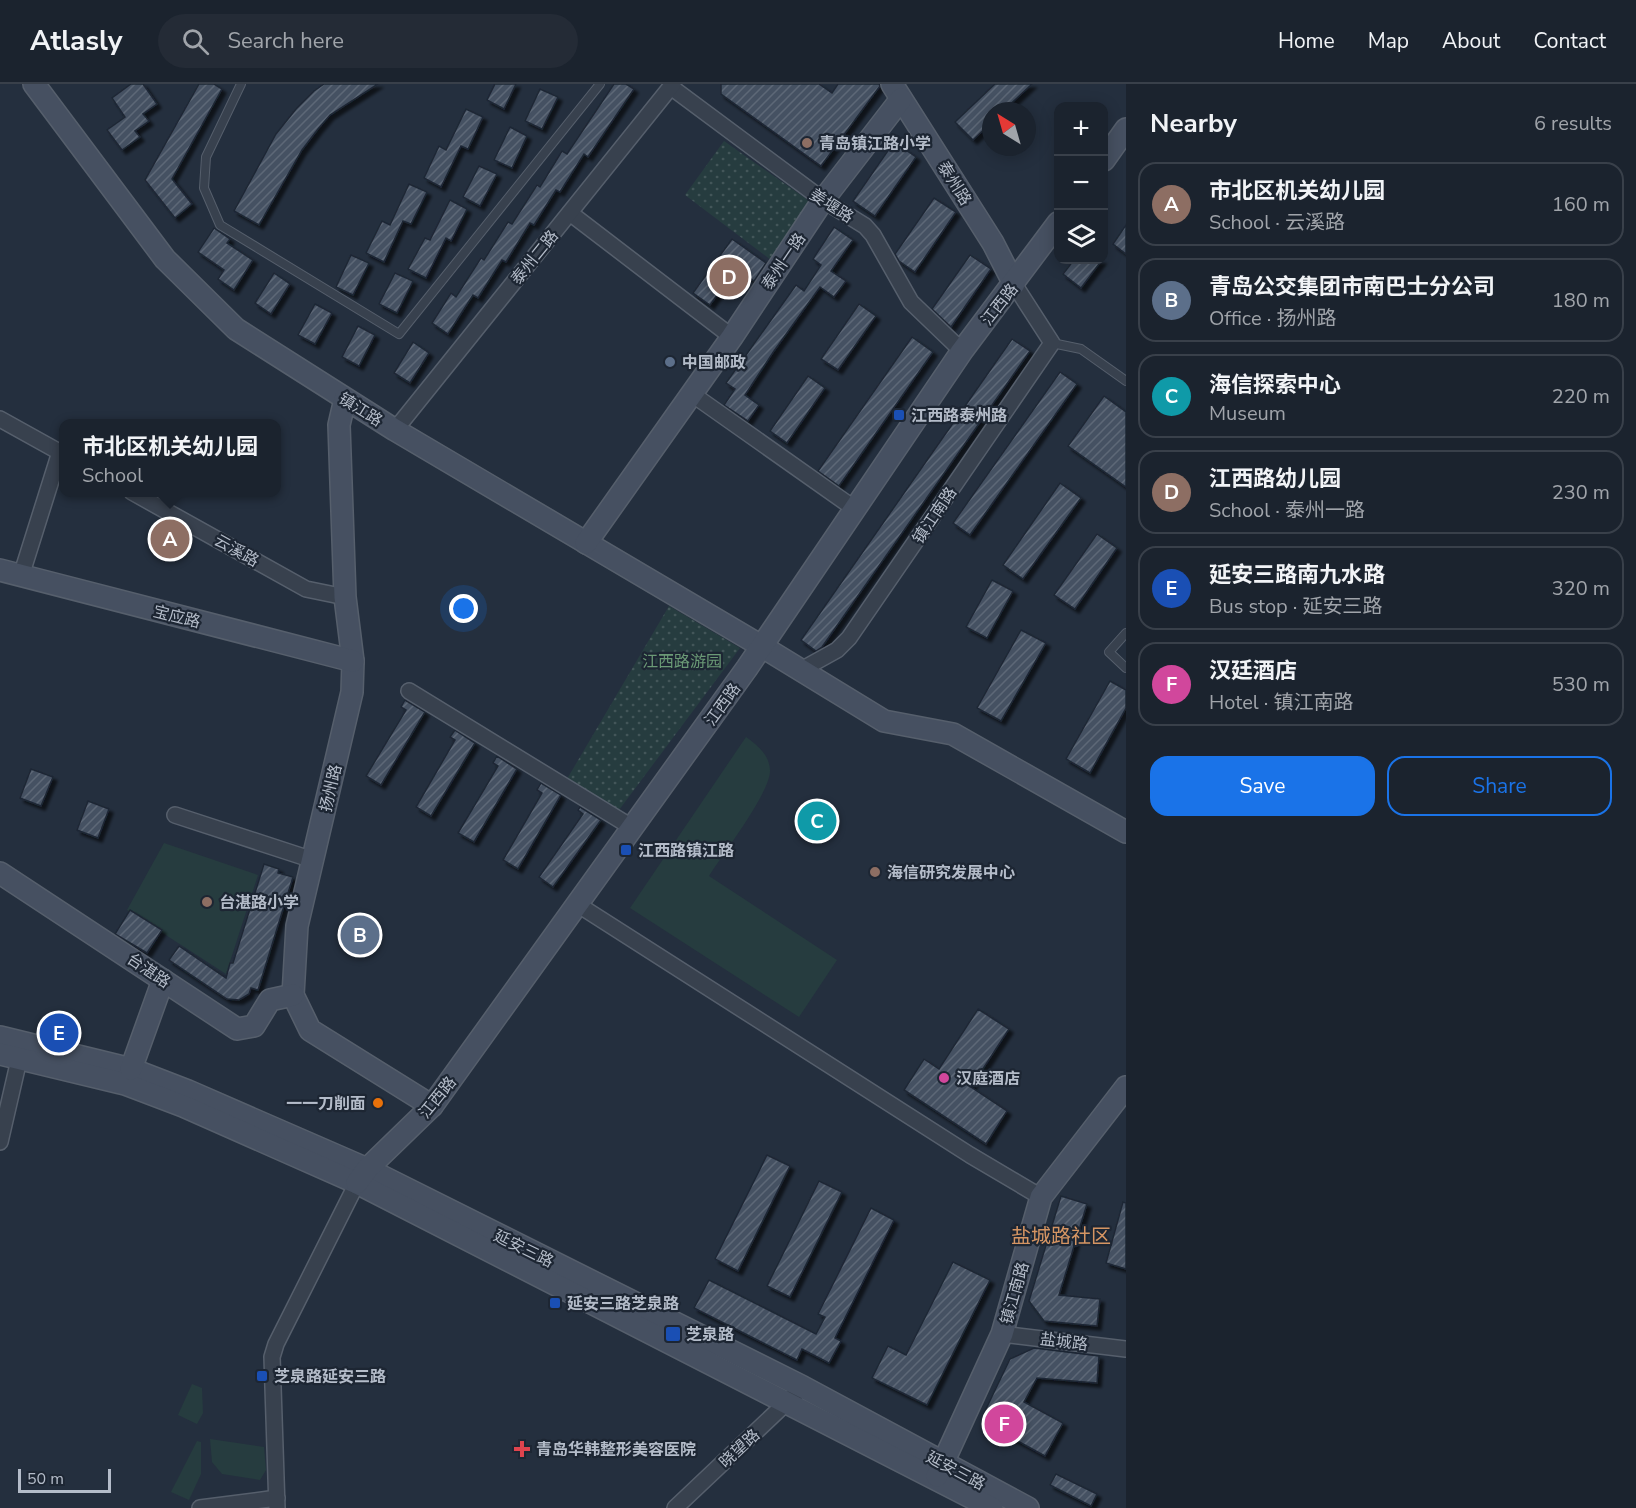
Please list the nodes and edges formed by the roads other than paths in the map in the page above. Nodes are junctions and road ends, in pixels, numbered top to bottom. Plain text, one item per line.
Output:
1 (34, 84) edge
2 (241, 84) edge
3 (600, 84) edge
4 (672, 85) edge
5 (896, 91) edge
6 (1126, 129) edge
7 (1107, 156) edge
8 (823, 200) junction
9 (570, 213) junction
10 (1054, 230) edge
11 (1014, 284) junction
12 (732, 337) junction
13 (1052, 343) junction
14 (962, 351) junction
15 (1126, 381) edge
16 (692, 394) junction
17 (345, 399) junction
18 (0, 418) edge
19 (395, 430) junction
20 (59, 451) edge
21 (59, 462) edge
22 (141, 497) edge
23 (855, 509) junction
24 (586, 543) junction
25 (0, 570) edge
26 (21, 576) junction
27 (345, 597) junction
28 (1126, 633) edge
29 (763, 647) junction
30 (353, 661) junction
31 (1126, 668) edge
32 (801, 670) junction
33 (409, 691) dead end
34 (175, 815) dead end
35 (633, 828) junction
36 (1126, 832) edge
37 (312, 860) junction
38 (0, 873) edge
39 (577, 904) junction
40 (163, 980) junction
41 (293, 995) junction
42 (0, 1037) edge
43 (14, 1051) edge
44 (130, 1069) junction
45 (1126, 1087) edge
46 (432, 1106) junction
47 (0, 1142) edge
48 (362, 1176) junction
49 (1041, 1197) junction
50 (1002, 1334) junction
51 (1126, 1349) edge
52 (803, 1387) junction
53 (788, 1403) junction
54 (939, 1471) junction
55 (277, 1503) edge
56 (991, 1503) edge
57 (200, 1508) edge
58 (675, 1508) edge
59 (1028, 1508) edge

1 - 17 street, 镇江路
2 - 3 lane
4 - 8 street, 姜堰路
4 - 9 street, 泰州二路
5 - 8 street, 泰州一路
5 - 11 street, 泰州路
6 - 7 street
8 - 12 street, 泰州一路
8 - 14 street, 姜堰路
9 - 12 street
9 - 19 street, 泰州二路
10 - 11 street, 江西路
11 - 13 street
11 - 14 street, 江西路
12 - 16 street, 泰州一路
13 - 15 lane
13 - 32 street, 镇江南路
14 - 23 street, 江西路
16 - 23 street
16 - 24 street, 泰州一路
17 - 19 street, 镇江路
17 - 27 street, 扬州路
18 - 20 street
19 - 24 street, 镇江路
21 - 26 street
22 - 27 street, 云溪路
23 - 29 street, 江西路
24 - 29 street, 镇江路
25 - 26 street, 宝应路
26 - 30 street, 宝应路
27 - 30 street, 扬州路
28 - 31 lane
29 - 32 street
29 - 35 street, 江西路
30 - 37 street, 扬州路
32 - 36 street
33 - 35 street
34 - 37 street
35 - 39 street, 江西路
37 - 41 street, 扬州路
38 - 40 street, 台湛路
39 - 46 street, 江西路
39 - 49 street
40 - 41 street, 台湛路
40 - 44 street
41 - 46 street, 扬州路
42 - 43 street, 延安三路
43 - 44 street, 延安三路
43 - 47 street
43 - 48 street, 延安三路
44 - 48 street, 延安三路
45 - 49 street, 镇江南路
46 - 48 street, 江西路
48 - 52 street, 延安三路
48 - 53 street, 延安三路
48 - 55 street
49 - 50 street, 镇江南路
50 - 51 street, 盐城路
50 - 54 street, 镇江南路
52 - 53 street, 晓望路
52 - 54 street, 延安三路
53 - 54 street, 延安三路
53 - 58 street, 晓望路
54 - 56 street, 延安三路
55 - 57 street
56 - 59 street, 延安三路

